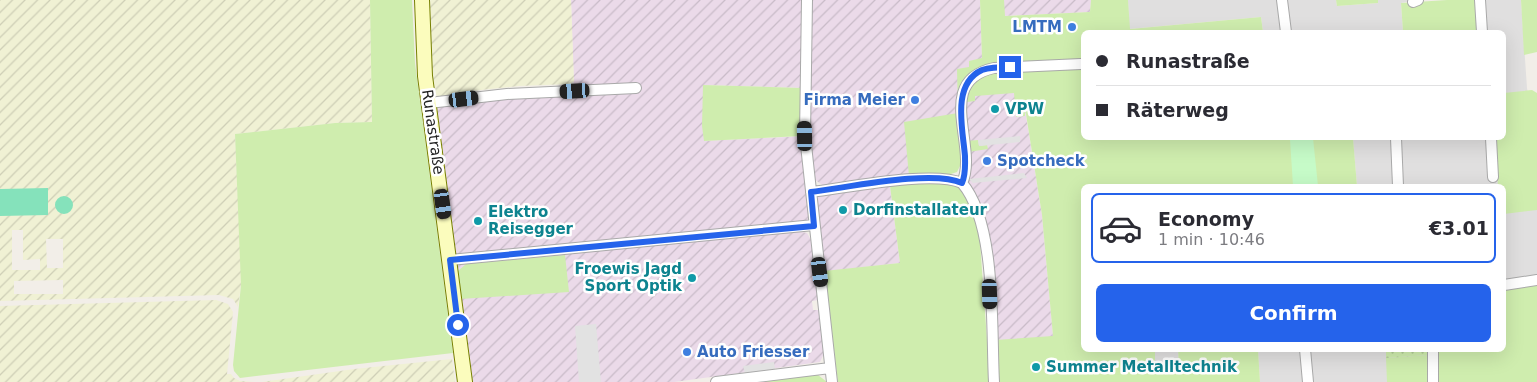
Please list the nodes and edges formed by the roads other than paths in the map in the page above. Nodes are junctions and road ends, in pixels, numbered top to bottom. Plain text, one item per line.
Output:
1 (422, 0) edge
2 (807, 0) edge
3 (1282, 0) edge
4 (1480, 0) edge
5 (1286, 30) edge
6 (1482, 30) edge
7 (1081, 64) dead end
8 (636, 88) dead end
9 (429, 103) junction
10 (1396, 140) edge
11 (1491, 140) edge
12 (1493, 177) dead end
13 (962, 183) junction
14 (1398, 184) edge
15 (811, 192) junction
16 (814, 226) junction
17 (450, 260) junction
18 (1537, 280) edge
19 (1506, 285) edge
20 (1305, 352) edge
21 (1433, 352) edge
22 (830, 368) junction
23 (465, 382) edge
24 (716, 382) edge
25 (832, 382) edge
26 (994, 382) edge
27 (1308, 382) edge
28 (1433, 382) edge

1 - 9 street, Runastraße
2 - 15 street
3 - 5 street
4 - 6 street
7 - 13 street
8 - 9 street
9 - 17 street, Runastraße
10 - 14 street
11 - 12 street
13 - 15 street
13 - 26 street
15 - 16 street
16 - 17 street
16 - 22 street
17 - 23 street, Runastraße
18 - 19 street
20 - 27 street
21 - 28 street
22 - 24 street
22 - 25 street

